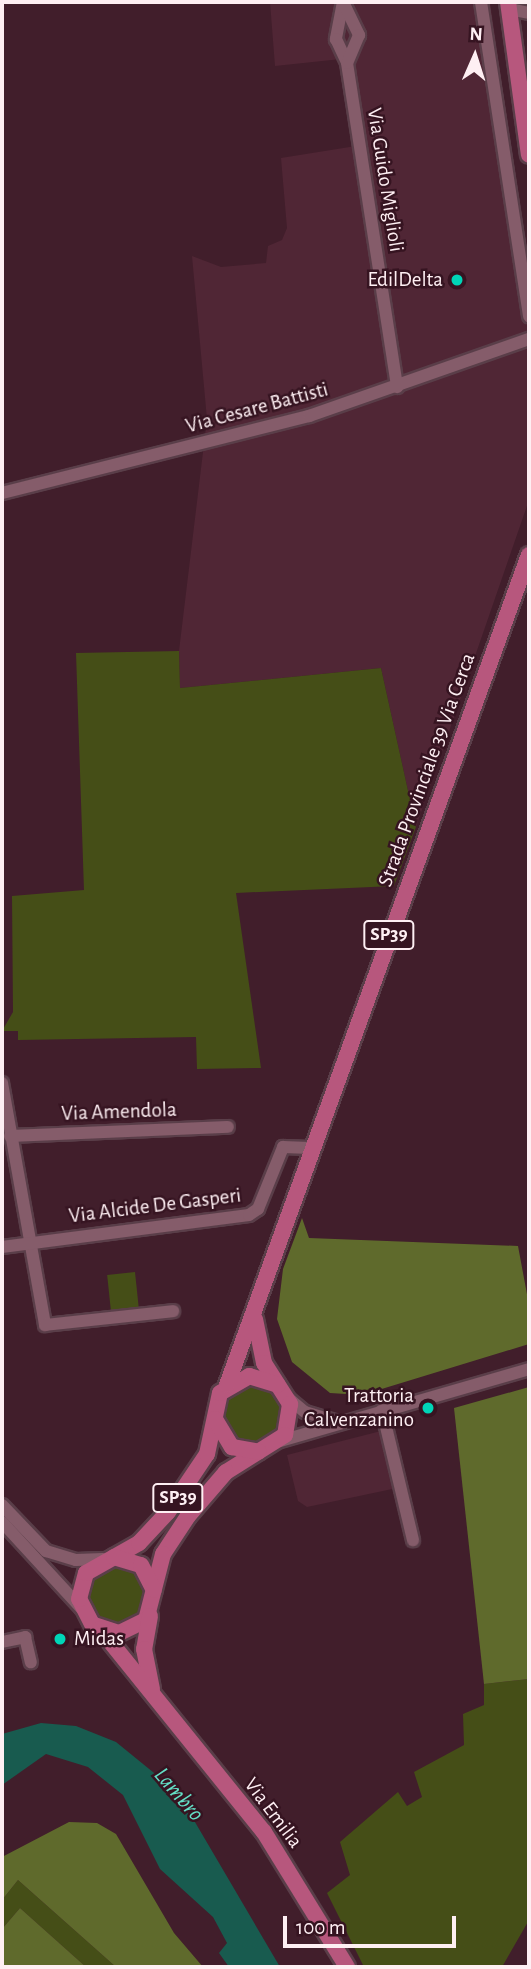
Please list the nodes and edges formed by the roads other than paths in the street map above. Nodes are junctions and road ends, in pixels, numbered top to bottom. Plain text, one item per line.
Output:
1 (343, 2) edge
2 (481, 2) edge
3 (525, 2) edge
4 (509, 5) edge
5 (529, 13) edge
6 (347, 63) junction
7 (529, 155) edge
8 (529, 316) edge
9 (525, 343) edge
10 (397, 387) junction
11 (2, 493) edge
12 (529, 555) edge
13 (2, 1083) edge
14 (229, 1127) dead end
15 (10, 1136) junction
16 (310, 1148) junction
17 (29, 1241) junction
18 (2, 1247) edge
19 (173, 1311) dead end
20 (255, 1317) junction
21 (529, 1369) edge
22 (227, 1385) junction
23 (282, 1391) junction
24 (382, 1410) junction
25 (214, 1413) junction
26 (343, 1420) junction
27 (280, 1441) junction
28 (261, 1452) junction
29 (2, 1505) edge
30 (2, 1522) edge
31 (8, 1538) edge
32 (413, 1540) dead end
33 (106, 1558) junction
34 (153, 1604) junction
35 (81, 1608) junction
36 (100, 1629) junction
37 (2, 1643) edge
38 (31, 1662) dead end
39 (153, 1692) junction
40 (348, 1967) edge

1 - 6 street, Via Guido Miglioli
1 - 6 street, Via Guido Miglioli
2 - 8 street
3 - 4 street
4 - 5 street
4 - 7 main road
6 - 10 street, Via Guido Miglioli
9 - 10 street, Via Cesare Battisti
10 - 11 street, Via Cesare Battisti
12 - 16 main road, Strada Provinciale 39 Via Cerca / SP39
13 - 15 street
14 - 15 street, Via Amendola
15 - 17 street
16 - 17 street, Via Alcide De Gasperi
16 - 20 main road, Strada Provinciale 39 Via Cerca / SP39
17 - 18 street, Via Alcide De Gasperi
17 - 19 street
20 - 22 main road, Strada Provinciale 39 Via Cerca / SP39
20 - 23 main road, Strada Provinciale 39 Via Cerca / SP39
21 - 24 street
22 - 23 main road
22 - 25 main road, Strada Provinciale 39 Via Cerca / SP39
23 - 26 street
23 - 27 main road
24 - 26 street
24 - 32 street
25 - 28 main road
25 - 33 main road, Strada Provinciale 39 Via Cerca / SP39
26 - 27 street
27 - 28 main road, SP39
28 - 34 main road, SP39
29 - 33 street
30 - 31 street
31 - 35 street
33 - 34 main road
33 - 35 main road, Strada Provinciale 39 Via Cerca / SP39
34 - 36 main road
34 - 39 main road, Via Emilia
35 - 36 main road
36 - 39 main road, Via Emilia
37 - 38 street
39 - 40 main road, Via Emilia

